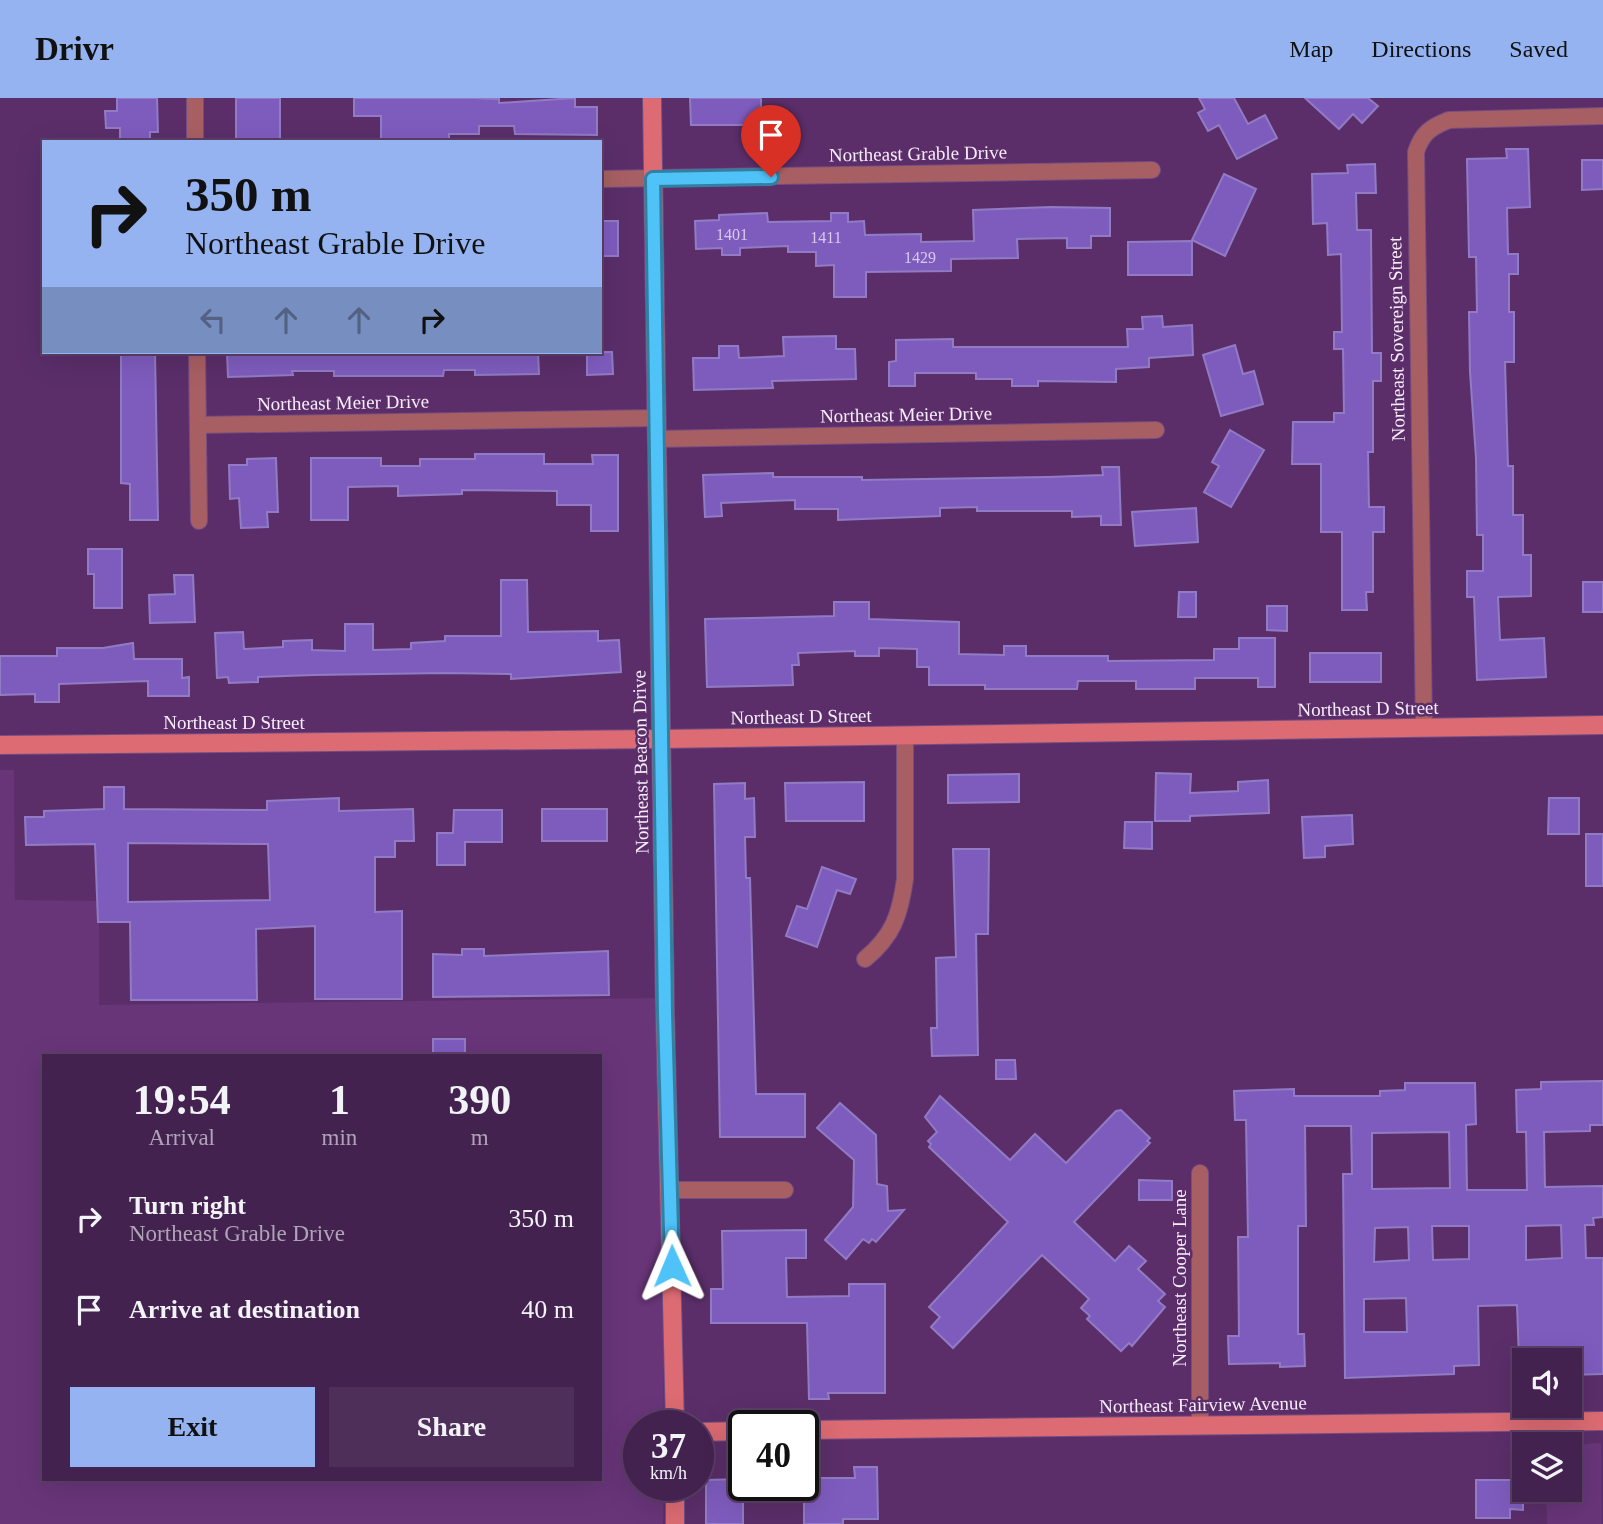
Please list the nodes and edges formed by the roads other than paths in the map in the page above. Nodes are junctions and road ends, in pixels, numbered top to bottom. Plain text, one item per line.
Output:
1 (195, 98) edge
2 (652, 98) edge
3 (1603, 116) edge
4 (195, 140) edge
5 (1152, 170) dead end
6 (602, 179) edge
7 (653, 179) junction
8 (197, 354) edge
9 (657, 418) junction
10 (198, 425) junction
11 (1156, 430) dead end
12 (657, 439) junction
13 (199, 521) dead end
14 (1603, 725) edge
15 (1424, 728) junction
16 (905, 735) junction
17 (661, 739) junction
18 (0, 745) edge
19 (865, 959) dead end
20 (1200, 1173) dead end
21 (670, 1190) junction
22 (785, 1190) dead end
23 (675, 1410) edge
24 (1603, 1421) edge
25 (1200, 1424) junction
26 (819, 1430) edge
27 (675, 1501) edge
28 (675, 1524) edge

1 - 4 street
2 - 7 street, Northeast Beacon Drive
3 - 15 street, Northeast Sovereign Street
5 - 7 street, Northeast Grable Drive
6 - 7 street, Northeast Grable Drive
7 - 9 street, Northeast Beacon Drive
8 - 10 street
9 - 10 street, Northeast Meier Drive
9 - 12 street, Northeast Beacon Drive
10 - 13 street
11 - 12 street, Northeast Meier Drive
12 - 17 street, Northeast Beacon Drive
14 - 15 street, Northeast D Street
15 - 16 street, Northeast D Street
16 - 17 street, Northeast D Street
16 - 19 street
17 - 18 street, Northeast D Street
17 - 21 street, Northeast Beacon Drive
20 - 25 street, Northeast Cooper Lane
21 - 22 street
21 - 23 street, Northeast Beacon Drive
24 - 25 street, Northeast Fairview Avenue
25 - 26 street, Northeast Fairview Avenue
27 - 28 street

